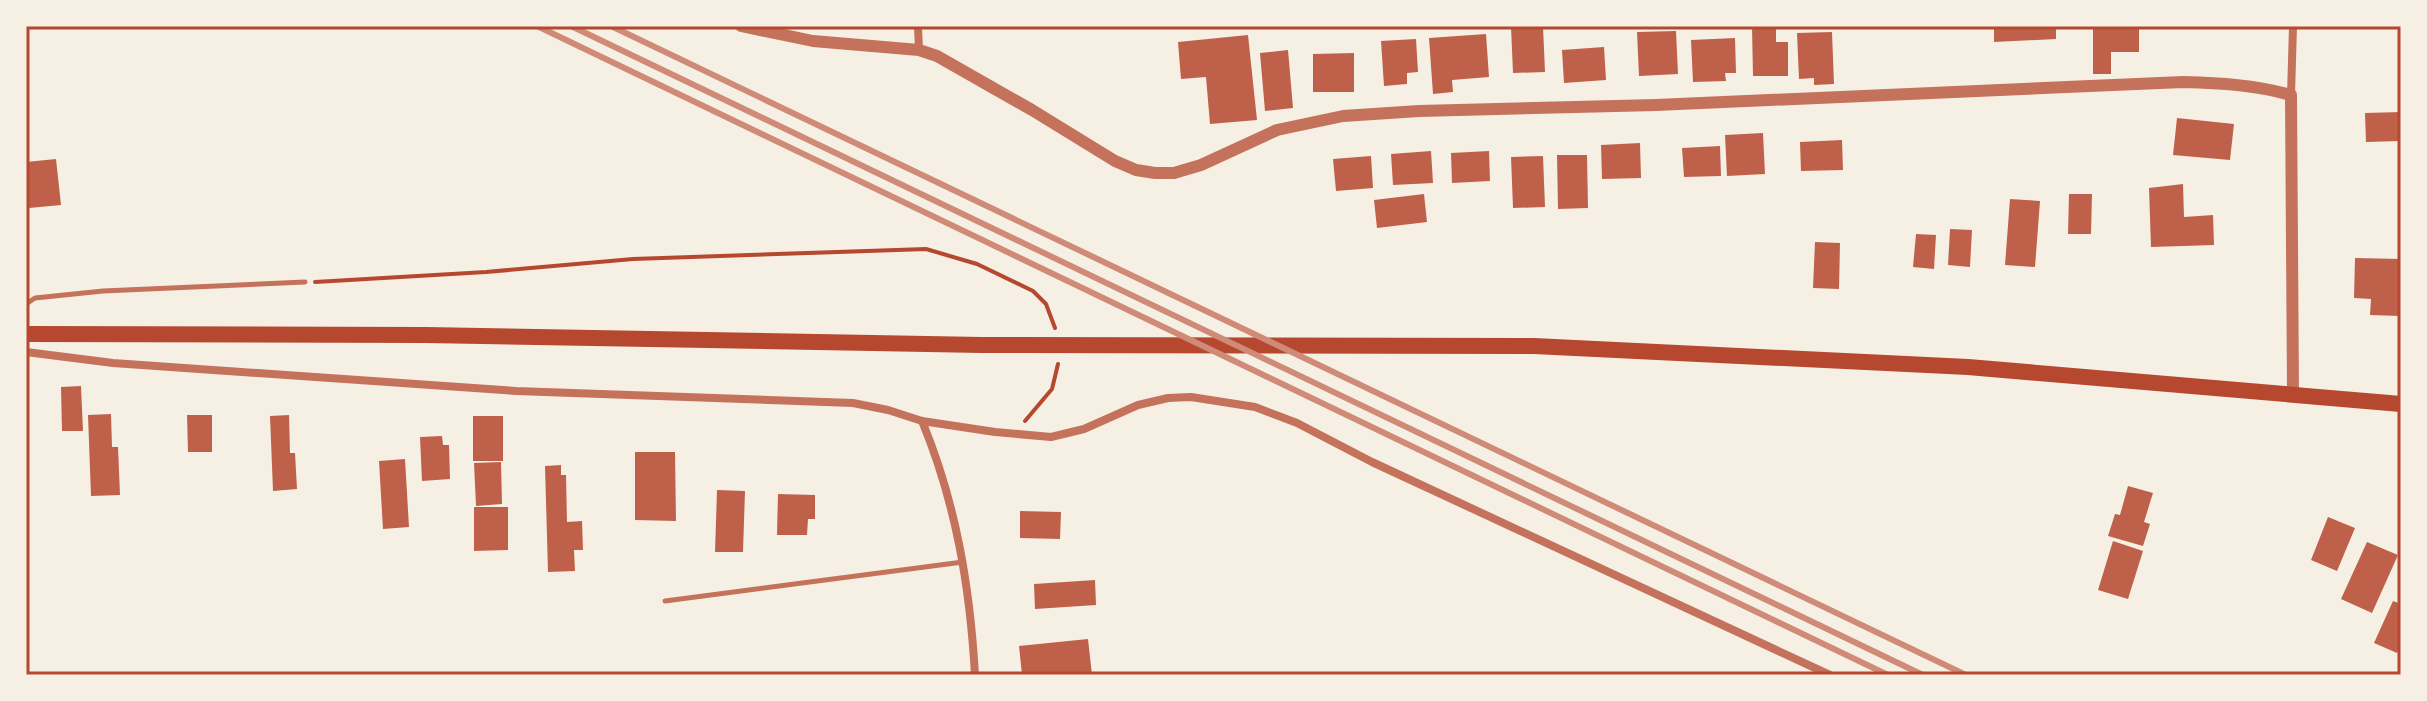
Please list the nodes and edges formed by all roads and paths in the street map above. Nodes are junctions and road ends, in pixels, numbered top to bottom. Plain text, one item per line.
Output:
1 (741, 26) edge
2 (918, 26) edge
3 (2293, 26) edge
4 (919, 50) junction
5 (2291, 95) junction
6 (305, 282) joint
7 (26, 304) edge
8 (26, 334) edge
9 (1056, 336) dead end
10 (26, 352) edge
11 (1059, 359) dead end
12 (2293, 394) junction
13 (2401, 404) edge
14 (922, 421) junction
15 (1012, 434) junction
16 (964, 562) junction
17 (665, 601) dead end
18 (975, 675) edge
19 (1830, 675) edge

1 - 4 street
2 - 4 street
3 - 5 street
4 - 5 street
5 - 12 street
6 - 7 lane
6 - 9 path
8 - 12 main road
10 - 14 street
11 - 15 path
12 - 13 main road
14 - 15 street
14 - 16 street
15 - 19 street
16 - 17 lane
16 - 18 street

